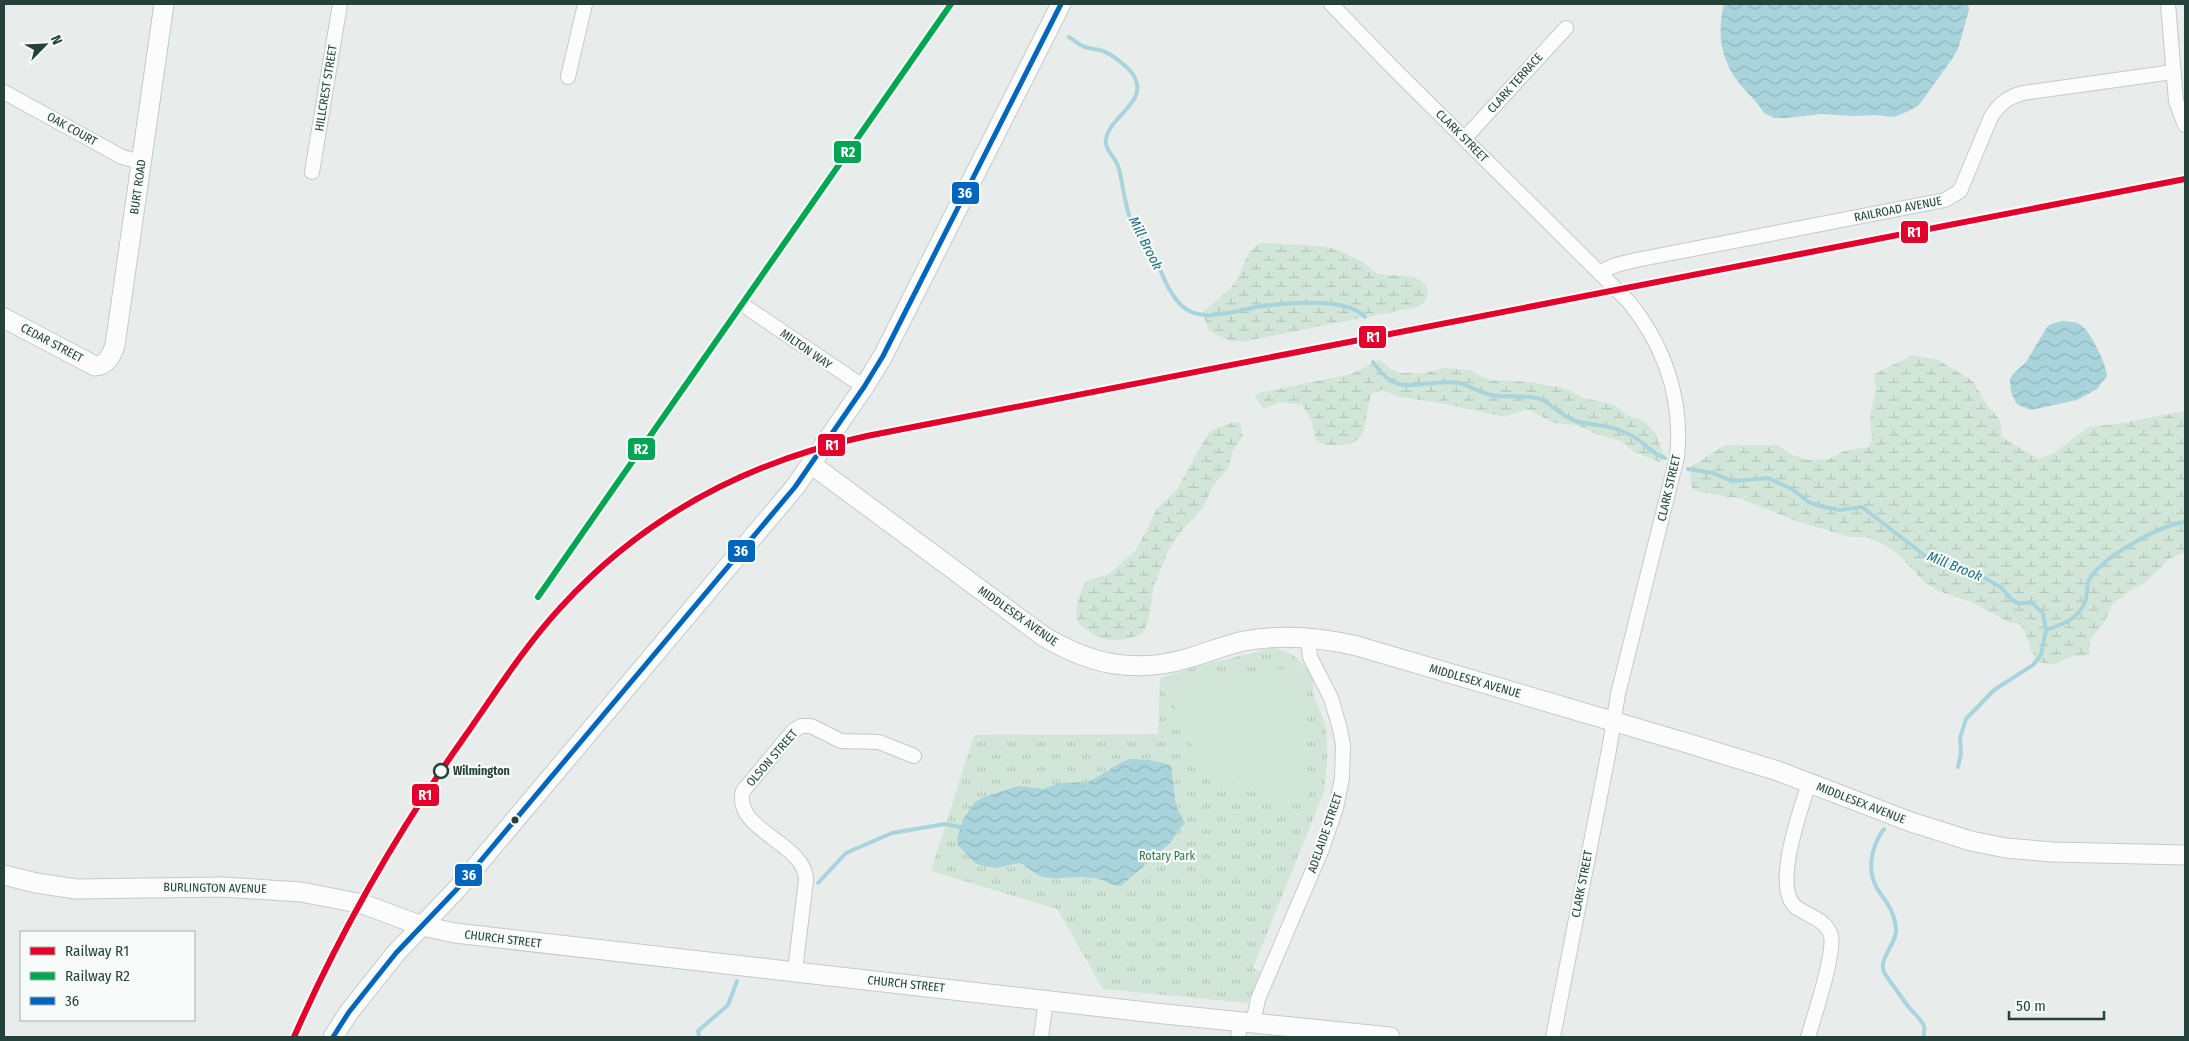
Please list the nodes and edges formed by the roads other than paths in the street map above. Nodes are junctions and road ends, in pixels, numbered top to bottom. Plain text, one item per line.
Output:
1 (164, 4) edge
2 (340, 4) edge
3 (585, 4) edge
4 (1061, 4) edge
5 (1331, 4) edge
6 (2168, 4) edge
7 (1566, 28) dead end
8 (2173, 72) junction
9 (568, 77) dead end
10 (4, 92) edge
11 (2185, 125) edge
12 (1464, 139) junction
13 (141, 162) junction
14 (312, 172) dead end
15 (1600, 272) junction
16 (749, 309) dead end
17 (4, 318) edge
18 (100, 366) joint
19 (864, 388) junction
20 (811, 464) junction
21 (1308, 638) junction
22 (1614, 720) junction
23 (914, 756) dead end
24 (1808, 783) junction
25 (2185, 855) edge
26 (5, 878) edge
27 (422, 926) junction
28 (795, 971) junction
29 (1046, 1000) junction
30 (1244, 1027) edge
31 (333, 1037) edge
32 (1041, 1037) edge
33 (1390, 1037) edge
34 (1553, 1037) edge
35 (1808, 1037) edge

1 - 13 main road, BURT ROAD
2 - 14 street, HILLCREST STREET
3 - 9 street
4 - 19 main road
5 - 12 street, CLARK STREET
6 - 8 street
7 - 12 street, CLARK TERRACE
8 - 11 street
8 - 15 street, RAILROAD AVENUE
10 - 13 street, OAK COURT
12 - 15 street, CLARK STREET
13 - 18 main road, BURT ROAD
15 - 22 street, CLARK STREET
16 - 19 street, MILTON WAY
17 - 18 main road, CEDAR STREET
19 - 20 main road
20 - 21 main road, MIDDLESEX AVENUE
20 - 27 main road
21 - 22 main road, MIDDLESEX AVENUE
21 - 30 street, ADELAIDE STREET
22 - 24 main road, MIDDLESEX AVENUE
22 - 34 street, CLARK STREET
23 - 28 street, OLSON STREET
24 - 25 main road, MIDDLESEX AVENUE
24 - 35 street
26 - 27 main road, BURLINGTON AVENUE
27 - 28 main road, CHURCH STREET
27 - 31 main road
28 - 29 main road, CHURCH STREET
29 - 30 main road, CHURCH STREET
29 - 32 street
30 - 33 main road, CHURCH STREET

